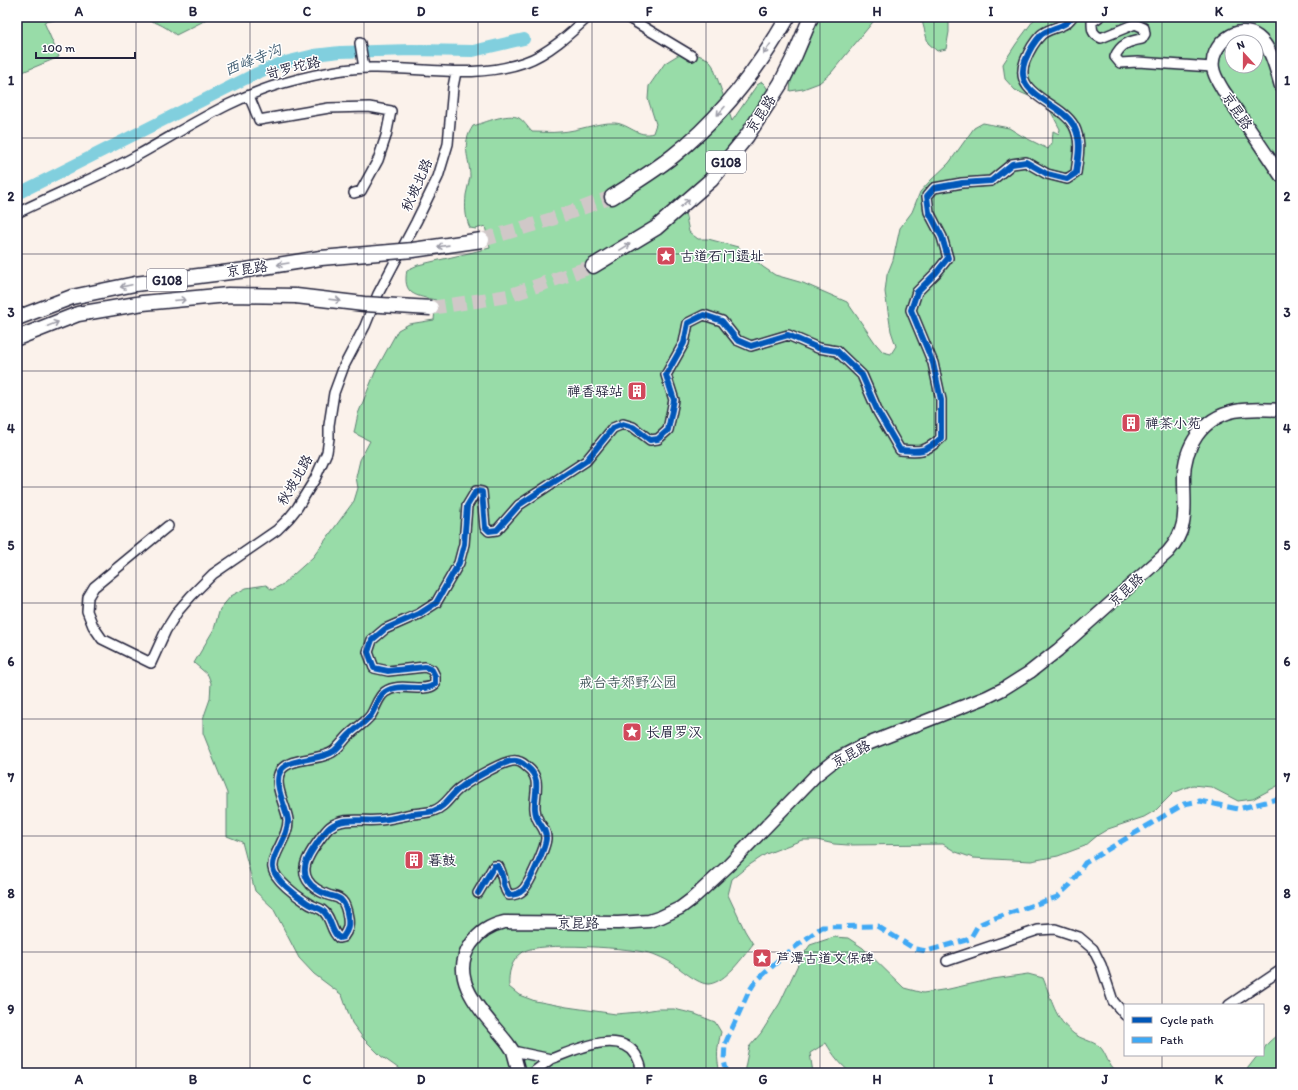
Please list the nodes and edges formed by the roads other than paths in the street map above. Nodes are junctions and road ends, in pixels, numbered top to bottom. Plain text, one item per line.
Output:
1 (588, 17) edge
2 (627, 17) edge
3 (788, 17) edge
4 (811, 17) edge
5 (1072, 17) edge
6 (1099, 17) edge
7 (361, 45) dead end
8 (692, 56) dead end
9 (1212, 67) junction
10 (364, 68) junction
11 (456, 72) junction
12 (1281, 86) edge
13 (249, 96) junction
14 (1281, 176) edge
15 (354, 193) dead end
16 (612, 197) tunnel mouth
17 (17, 213) edge
18 (482, 240) tunnel mouth
19 (593, 266) tunnel mouth
20 (431, 308) tunnel mouth
21 (17, 318) edge
22 (17, 338) edge
23 (1281, 410) edge
24 (168, 526) dead end
25 (478, 893) dead end
26 (947, 961) dead end
27 (1281, 970) edge
28 (1231, 1004) edge
29 (1124, 1014) edge
30 (513, 1051) junction
31 (551, 1059) junction
32 (519, 1073) edge
33 (532, 1073) edge
34 (641, 1073) edge

1 - 11 street, 岢罗坨路
2 - 8 street
3 -> 16 highway, G108
19 -> 4 highway, 京昆路 / G108
5 - 25 street
6 - 9 street
7 - 10 street
9 - 12 main road
9 - 14 main road, 京昆路
10 - 11 street, 岢罗坨路
10 - 13 street, 岢罗坨路
11 - 24 street, 秋坡北路
13 - 15 street
13 - 17 street, 岢罗坨路
18 -> 21 highway, 京昆路 / G108, bridge
22 -> 20 highway, 京昆路 / G108, bridge
23 - 30 main road, 京昆路
26 - 29 street
27 - 28 street
30 - 31 street
30 - 32 main road, 京昆路
31 - 33 street
31 - 34 street

